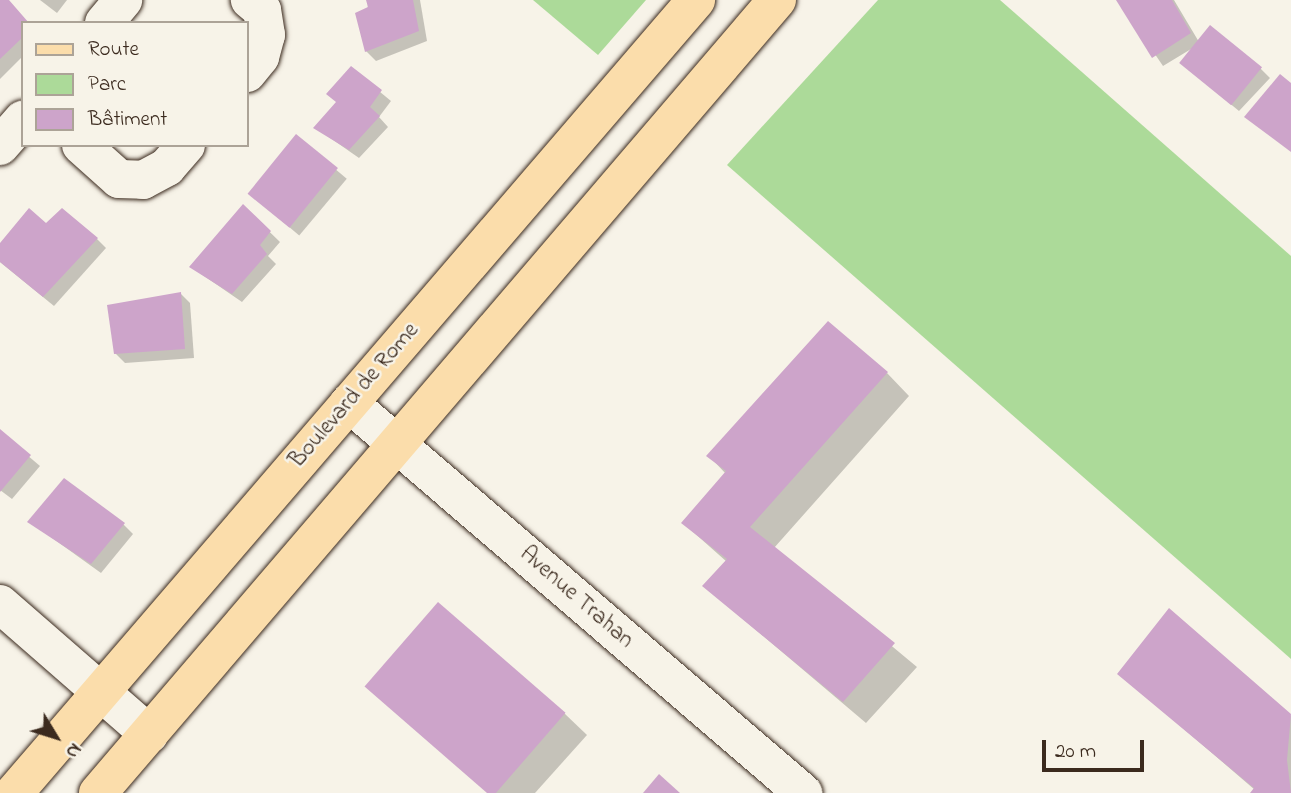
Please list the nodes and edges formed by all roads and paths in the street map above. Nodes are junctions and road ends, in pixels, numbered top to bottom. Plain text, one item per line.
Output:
1 (123, 0) edge
2 (250, 0) edge
3 (696, 0) edge
4 (777, 0) edge
5 (106, 21) edge
6 (248, 72) edge
7 (21, 122) edge
8 (0, 146) edge
9 (83, 147) edge
10 (184, 147) edge
11 (349, 403) junction
12 (397, 444) junction
13 (0, 604) edge
14 (102, 691) junction
15 (149, 734) junction
16 (798, 791) edge
17 (14, 793) edge
18 (98, 793) edge

1 - 5 street
2 - 6 street
3 - 11 main road, Boulevard de Rome
4 - 12 main road
7 - 8 street
9 - 10 street
11 - 12 street, Avenue Trahan
11 - 14 main road, Boulevard de Rome
12 - 15 main road
12 - 16 street, Avenue Trahan
13 - 14 street
14 - 15 street
14 - 17 main road, Boulevard de Rome
15 - 18 main road

